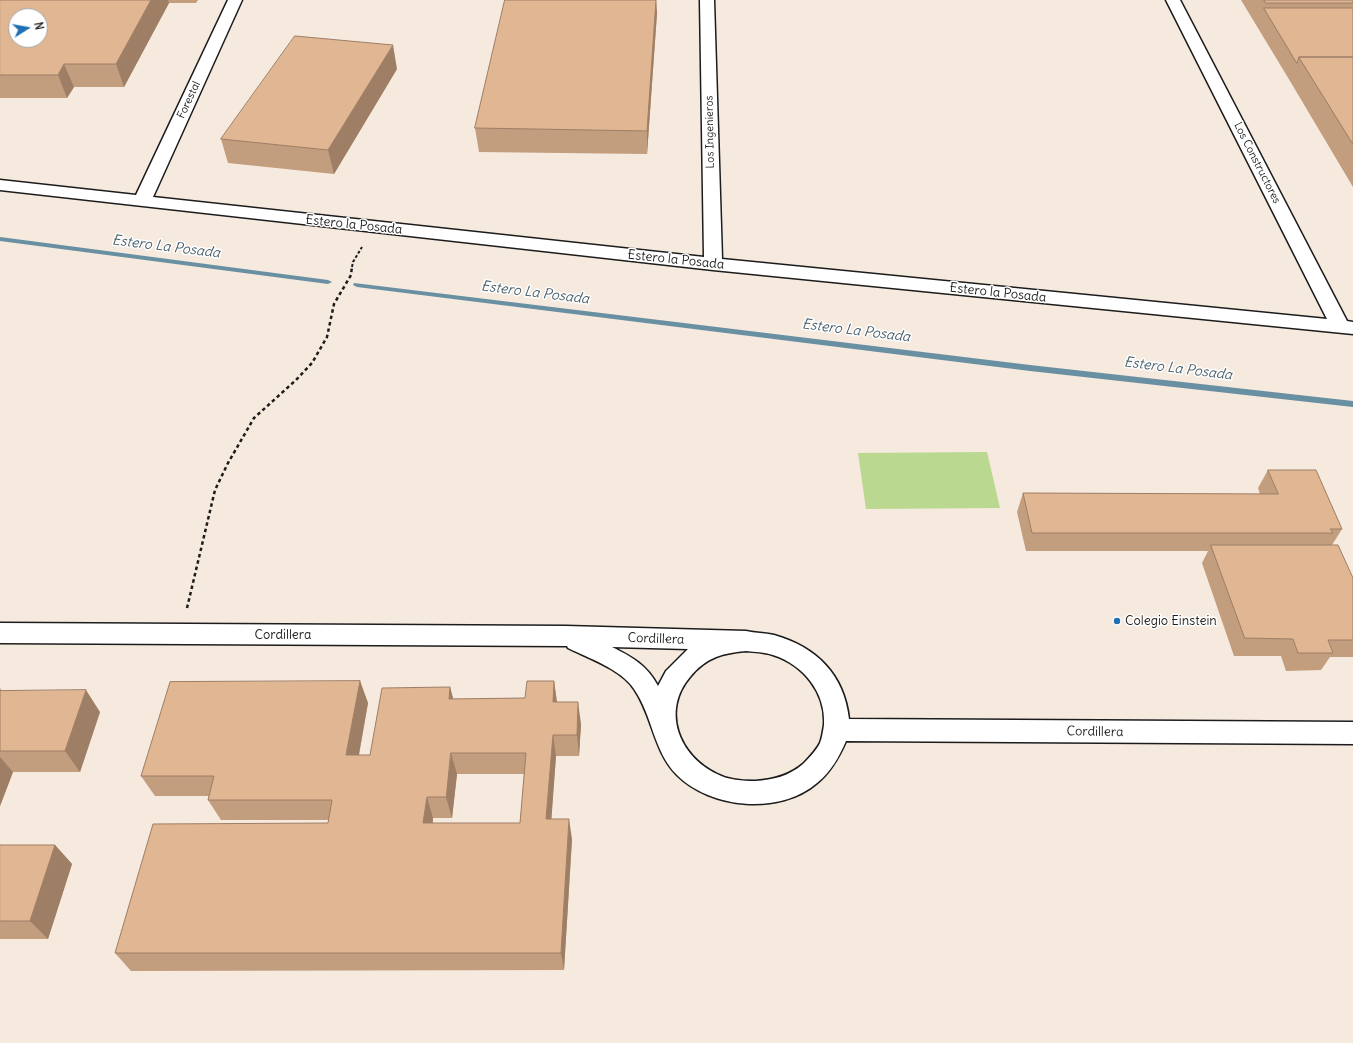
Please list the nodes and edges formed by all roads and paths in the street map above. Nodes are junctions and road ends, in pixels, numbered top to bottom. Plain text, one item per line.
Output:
1 (235, 0) edge
2 (707, 0) edge
3 (1173, 0) edge
4 (0, 185) edge
5 (142, 200) junction
6 (383, 228) junction
7 (713, 264) junction
8 (1347, 328) edge
9 (0, 633) edge
10 (181, 634) junction
11 (566, 636) junction
12 (746, 641) junction
13 (663, 724) junction
14 (837, 730) junction
15 (1353, 734) edge

1 - 5 street, Forestal
2 - 7 street, Los Ingenieros
3 - 8 street, Los Constructores
4 - 5 street, Estero la Posada
5 - 6 street, Estero la Posada
6 - 7 street, Estero la Posada
6 - 10 path
7 - 8 street, Estero la Posada
9 - 10 street, Cordillera
10 - 11 street, Cordillera
11 - 12 street, Cordillera
11 - 13 street, Cordillera
12 - 13 street, Cordillera
12 - 14 street, Cordillera
13 - 14 street, Cordillera
14 - 15 street, Cordillera

